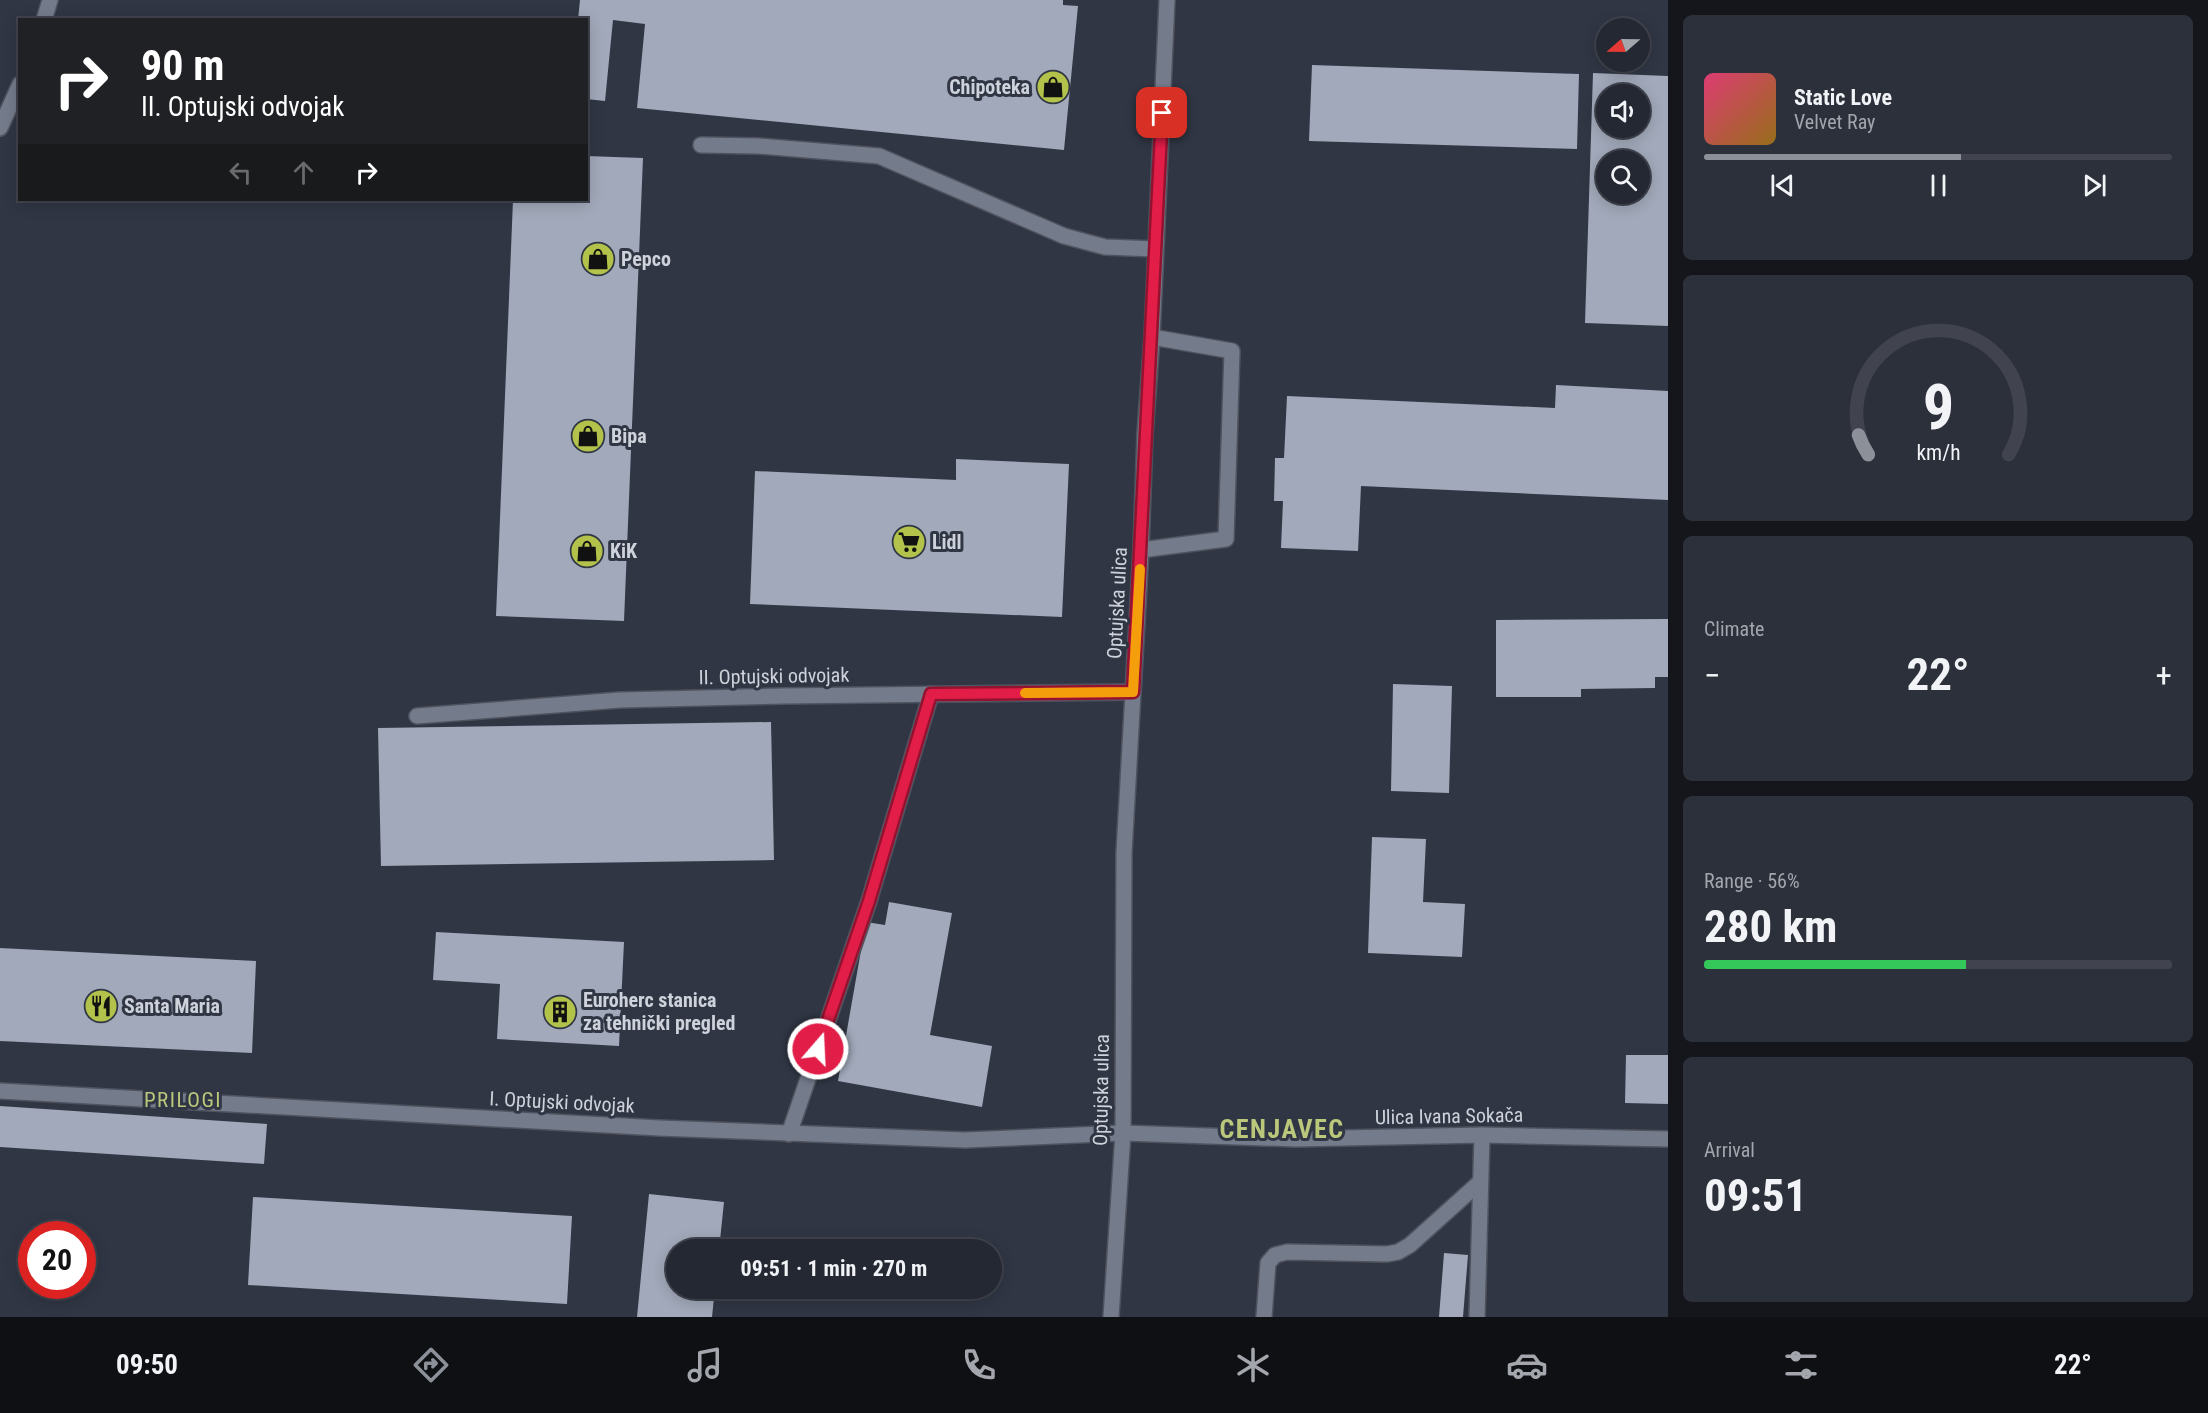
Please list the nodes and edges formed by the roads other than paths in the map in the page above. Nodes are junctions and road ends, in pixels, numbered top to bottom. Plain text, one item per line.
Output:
1 (50, 0) edge
2 (1167, 0) edge
3 (45, 18) edge
4 (18, 88) edge
5 (0, 128) edge
6 (701, 145) dead end
7 (1155, 249) junction
8 (1152, 337) junction
9 (1141, 550) junction
10 (1133, 692) junction
11 (931, 694) junction
12 (417, 716) dead end
13 (0, 1091) edge
14 (1122, 1133) junction
15 (789, 1134) junction
16 (1482, 1135) junction
17 (1668, 1139) edge
18 (1480, 1182) junction
19 (1111, 1317) edge
20 (1264, 1317) edge
21 (1478, 1317) edge

1 - 3 street
2 - 7 street, Optujska ulica
4 - 5 street
6 - 7 street
7 - 8 street, Optujska ulica
8 - 9 street, Optujska ulica
8 - 9 street
9 - 10 street, Optujska ulica
10 - 11 street, II. Optujski odvojak
10 - 14 street, Optujska ulica
11 - 12 street, II. Optujski odvojak
11 - 15 street
13 - 15 street, I. Optujski odvojak
14 - 15 street, I. Optujski odvojak
14 - 16 street, Ulica Ivana Sokača
14 - 19 street, Optujska ulica
16 - 17 street, Ulica Ivana Sokača
16 - 18 street
18 - 20 street
18 - 21 street

